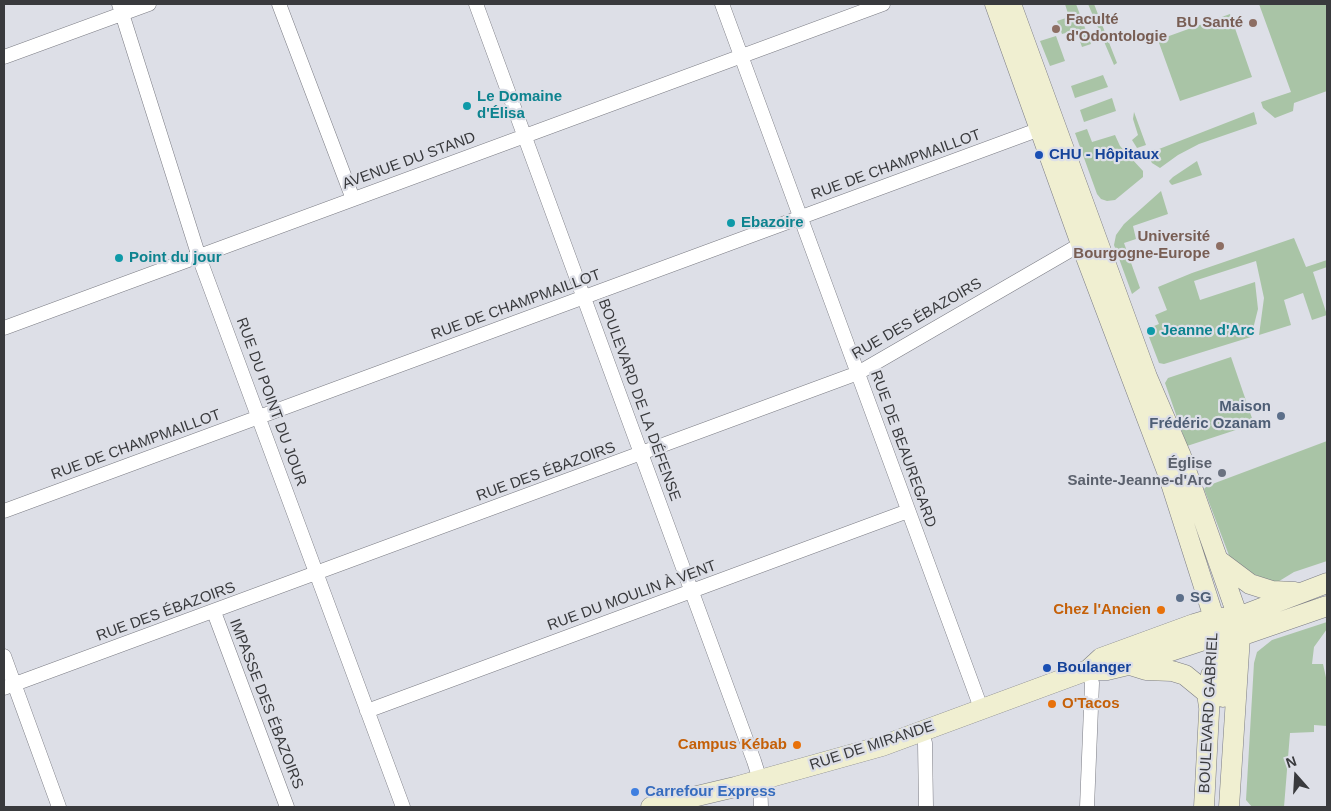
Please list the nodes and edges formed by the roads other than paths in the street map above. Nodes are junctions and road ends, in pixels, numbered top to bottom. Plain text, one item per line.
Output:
1 (150, 4) edge
2 (279, 4) edge
3 (476, 4) edge
4 (722, 4) edge
5 (883, 4) edge
6 (995, 4) edge
7 (1011, 4) edge
8 (121, 9) edge
9 (741, 56) junction
10 (4, 57) edge
11 (1040, 129) junction
12 (525, 136) junction
13 (353, 199) junction
14 (800, 218) junction
15 (1080, 244) junction
16 (199, 256) junction
17 (584, 298) junction
18 (4, 328) edge
19 (858, 373) junction
20 (260, 417) junction
21 (641, 454) junction
22 (4, 511) edge
23 (908, 511) junction
24 (1217, 559) junction
25 (316, 574) junction
26 (1327, 583) edge
27 (692, 591) junction
28 (1302, 592) junction
29 (1327, 606) edge
30 (214, 612) junction
31 (1226, 627) junction
32 (4, 656) edge
33 (1128, 665) junction
34 (1088, 670) junction
35 (9, 686) edge
36 (981, 708) junction
37 (1209, 709) junction
38 (367, 711) junction
39 (922, 732) junction
40 (760, 780) junction
41 (1230, 798) edge
42 (59, 807) edge
43 (287, 807) edge
44 (402, 807) edge
45 (651, 807) edge
46 (761, 807) edge
47 (926, 807) edge
48 (1087, 807) edge
49 (1204, 807) edge

1 - 8 street
2 - 13 street
3 - 12 street, BOULEVARD DE LA DÉFENSE
4 - 9 street, RUE DE BEAUREGARD
5 - 9 street, AVENUE DU STAND
6 - 11 main road
7 - 24 main road
8 - 10 street
8 - 16 street, RUE DU POINT DU JOUR
9 - 12 street, AVENUE DU STAND
9 - 14 street, RUE DE BEAUREGARD
11 - 14 street, RUE DE CHAMPMAILLOT
11 - 15 main road
12 - 13 street, AVENUE DU STAND
12 - 17 street, BOULEVARD DE LA DÉFENSE
13 - 16 street, AVENUE DU STAND
14 - 17 street, RUE DE CHAMPMAILLOT
14 - 19 street, RUE DE BEAUREGARD
15 - 19 street, RUE DES ÉBAZOIRS
15 - 31 main road
16 - 18 street, AVENUE DU STAND
16 - 20 street, RUE DU POINT DU JOUR
17 - 20 street, RUE DE CHAMPMAILLOT
17 - 21 street, BOULEVARD DE LA DÉFENSE
19 - 21 street, RUE DES ÉBAZOIRS
19 - 23 street, RUE DE BEAUREGARD
20 - 22 street, RUE DE CHAMPMAILLOT
20 - 25 street, RUE DU POINT DU JOUR
21 - 25 street, RUE DES ÉBAZOIRS
21 - 27 street, BOULEVARD DE LA DÉFENSE
23 - 27 street, RUE DU MOULIN À VENT
23 - 36 street, RUE DE BEAUREGARD
24 - 28 main road
24 - 31 main road
25 - 30 street, RUE DES ÉBAZOIRS
25 - 38 street, RUE DU POINT DU JOUR
26 - 28 main road
27 - 38 street, RUE DU MOULIN À VENT
27 - 40 street, BOULEVARD DE LA DÉFENSE
28 - 31 main road
29 - 31 main road
30 - 35 street, RUE DES ÉBAZOIRS
30 - 43 street, IMPASSE DES ÉBAZOIRS
31 - 33 main road, RUE DE MIRANDE
31 - 34 main road, RUE DE MIRANDE
31 - 37 main road, BOULEVARD GABRIEL
31 - 41 main road
32 - 35 street
33 - 34 main road, RUE DE MIRANDE
33 - 37 main road
34 - 36 main road, RUE DE MIRANDE
34 - 48 street
35 - 42 street
36 - 39 main road, RUE DE MIRANDE
37 - 49 main road, BOULEVARD GABRIEL
38 - 44 street, RUE DU POINT DU JOUR
39 - 40 main road, RUE DE MIRANDE
39 - 47 street
40 - 45 main road, RUE DE MIRANDE
40 - 46 street, BOULEVARD DE LA DÉFENSE

